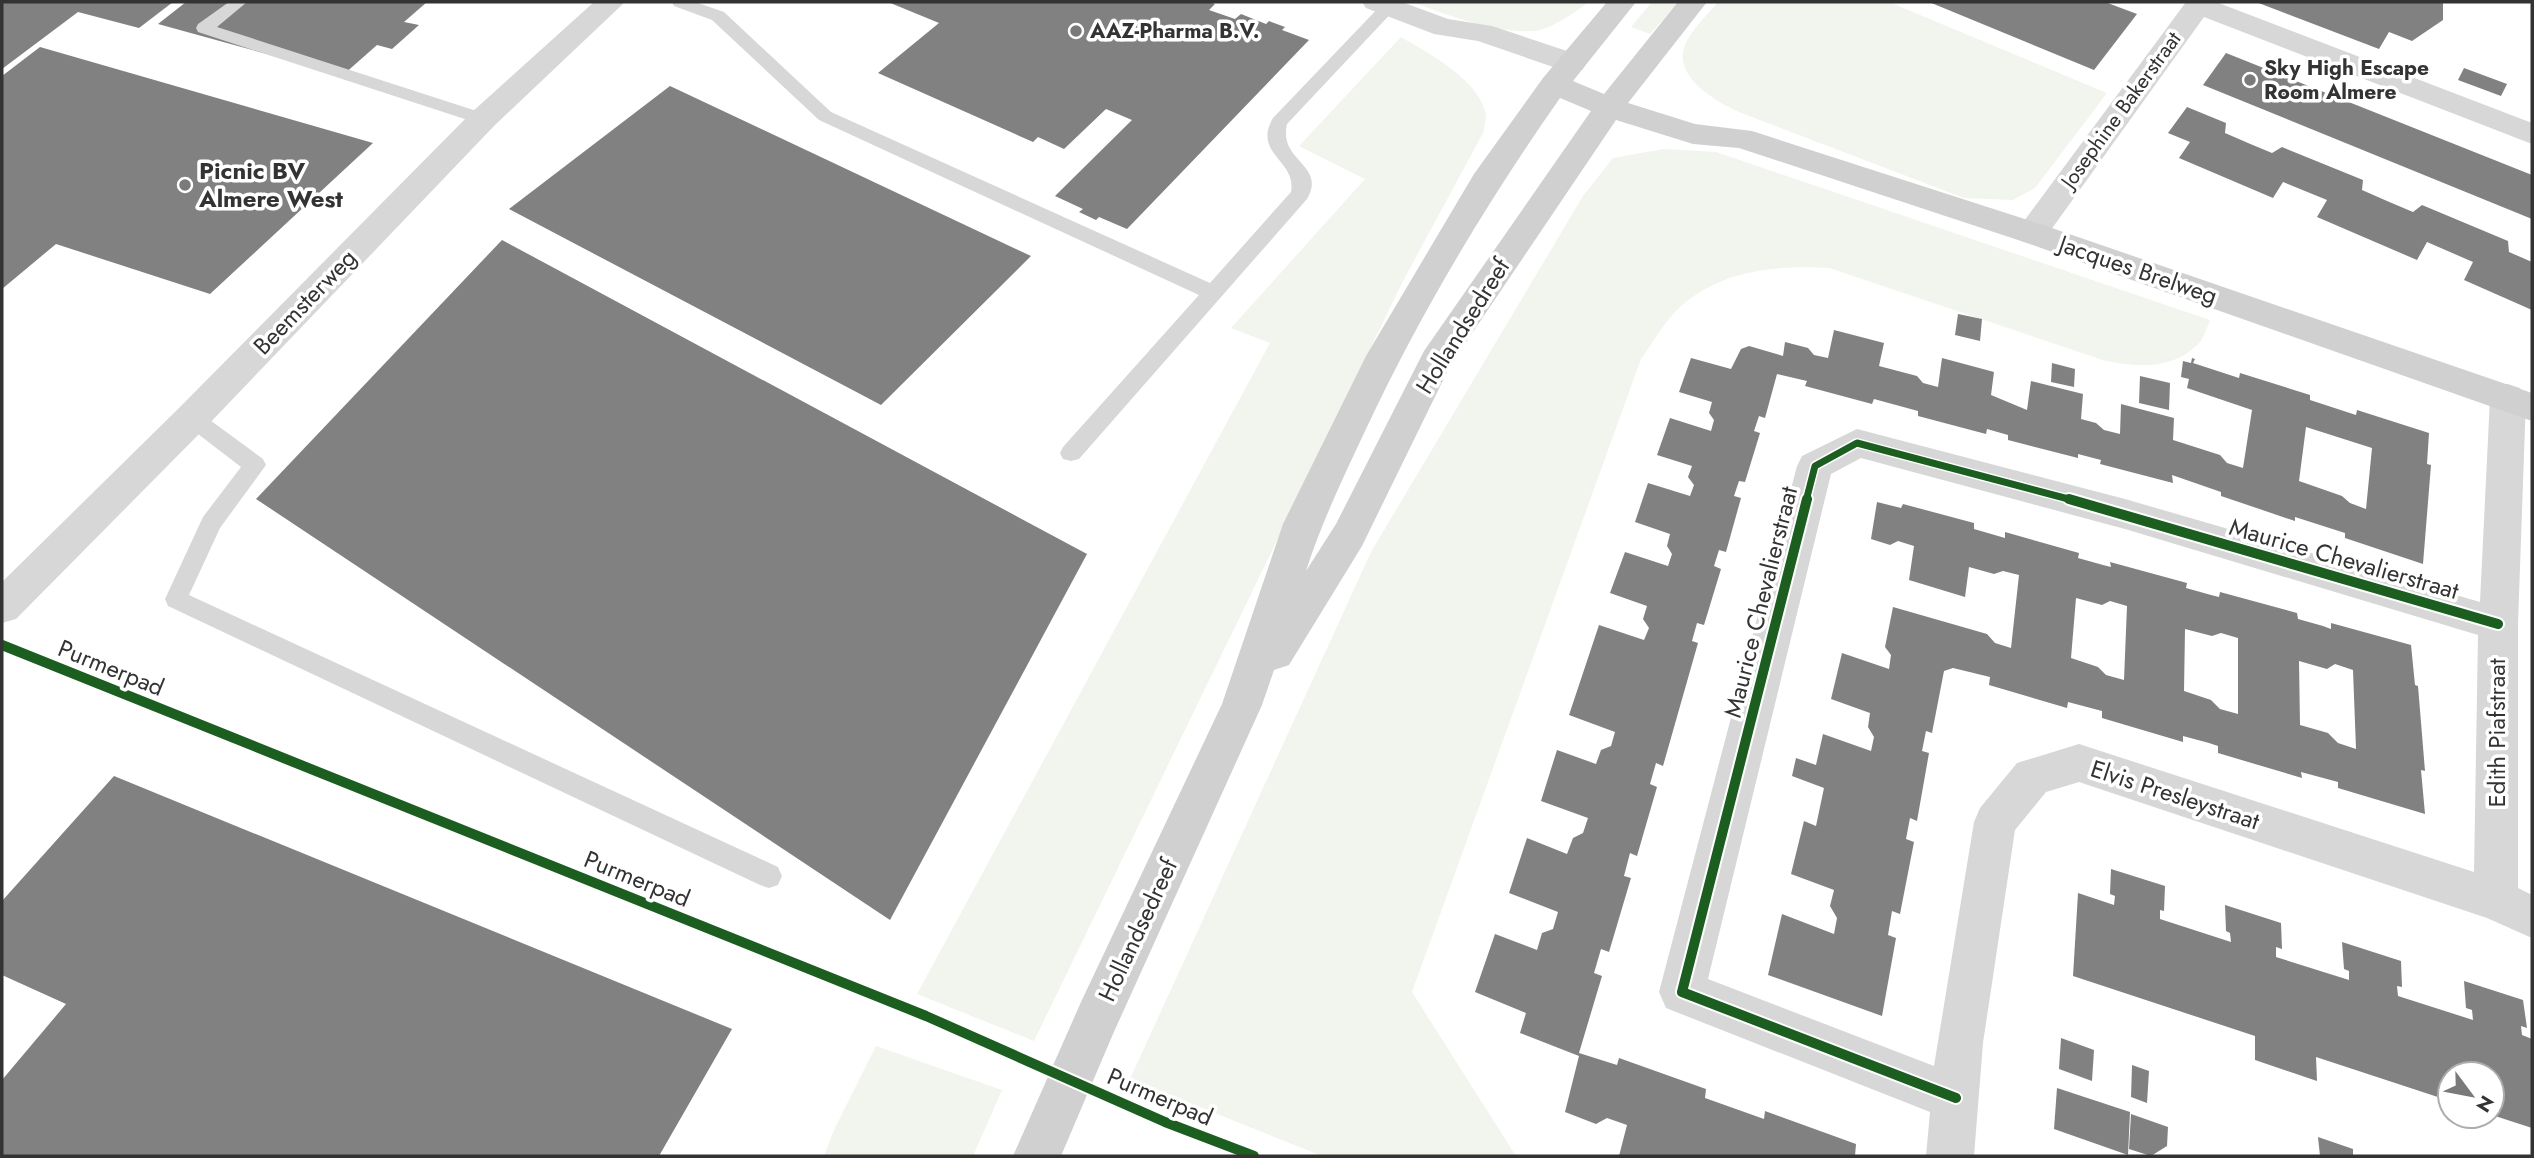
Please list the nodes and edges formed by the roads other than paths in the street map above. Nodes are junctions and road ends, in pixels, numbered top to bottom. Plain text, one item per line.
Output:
1 (239, 2) edge
2 (611, 2) edge
3 (680, 2) edge
4 (1622, 2) edge
5 (1693, 2) edge
6 (1382, 4) edge
7 (1593, 81) junction
8 (483, 119) junction
9 (2532, 134) edge
10 (2032, 233) junction
11 (1213, 293) junction
12 (2520, 403) edge
13 (192, 418) junction
14 (1071, 453) dead end
15 (2, 607) edge
16 (2497, 624) junction
17 (1242, 705) junction
18 (769, 876) dead end
19 (2514, 908) edge
20 (1956, 1098) junction
21 (1040, 1148) edge
22 (1950, 1156) edge

1 - 8 lane
2 - 8 street, Beemsterweg
3 - 11 lane
4 - 7 main road, Hollandsedreef
5 - 7 main road, Hollandsedreef
6 - 7 street
6 - 11 lane
7 - 10 main road, Jacques Brelweg
7 - 17 main road, Hollandsedreef
7 - 17 main road, Hollandsedreef
8 - 13 street, Beemsterweg
9 - 10 street, Josephine Bakerstraat
10 - 12 main road, Jacques Brelweg
11 - 14 lane
12 - 16 street, Edith Piafstraat
13 - 15 street, Beemsterweg
13 - 18 lane
16 - 19 street, Edith Piafstraat
16 - 20 street, Maurice Chevalierstraat
17 - 21 main road, Hollandsedreef
19 - 20 street, Elvis Presleystraat
20 - 22 street, Elvis Presleystraat

